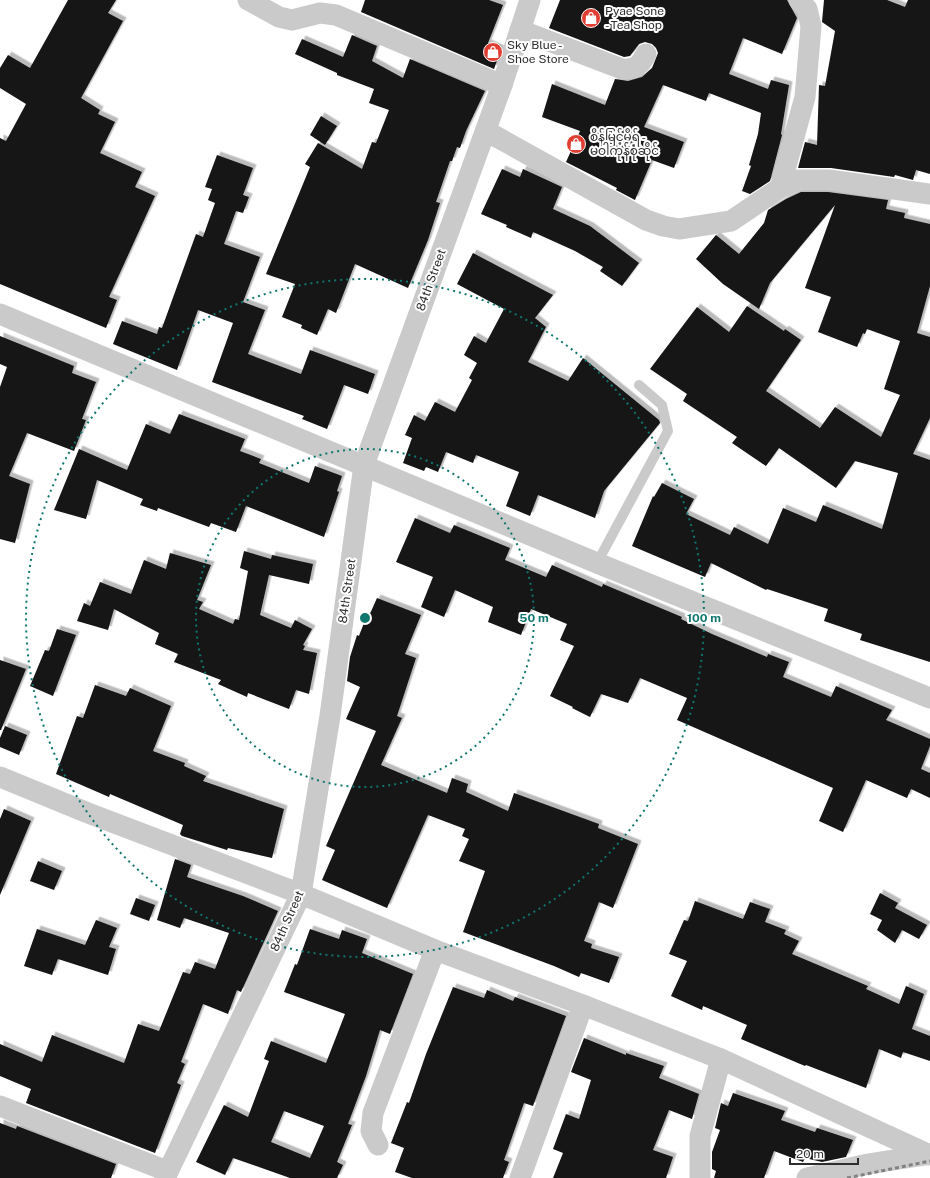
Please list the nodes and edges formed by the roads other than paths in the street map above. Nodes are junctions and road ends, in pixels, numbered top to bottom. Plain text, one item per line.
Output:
1 (248, 0) edge
2 (530, 0) edge
3 (799, 0) edge
4 (520, 30) junction
5 (646, 54) dead end
6 (502, 86) junction
7 (486, 131) junction
8 (780, 188) junction
9 (930, 194) edge
10 (0, 314) edge
11 (639, 385) dead end
12 (364, 465) junction
13 (596, 563) junction
14 (930, 698) edge
15 (0, 777) edge
16 (301, 894) junction
17 (435, 950) junction
18 (583, 1005) junction
19 (721, 1059) junction
20 (0, 1106) edge
21 (378, 1145) dead end
22 (930, 1155) edge
23 (166, 1175) edge
24 (520, 1178) edge
25 (700, 1178) edge
26 (807, 1178) edge

1 - 6 street
2 - 4 street, 84th Street
3 - 8 street
4 - 5 street
4 - 6 street, 84th Street
6 - 7 street, 84th Street
7 - 8 street
7 - 12 street, 84th Street
8 - 9 street
10 - 12 street
11 - 13 lane
12 - 13 street
12 - 16 street, 84th Street
13 - 14 street
15 - 16 street
16 - 17 street
16 - 23 street, 84th Street
17 - 18 street
17 - 21 street
18 - 19 street
18 - 24 street
19 - 22 street
19 - 25 street
20 - 23 street
22 - 26 street

